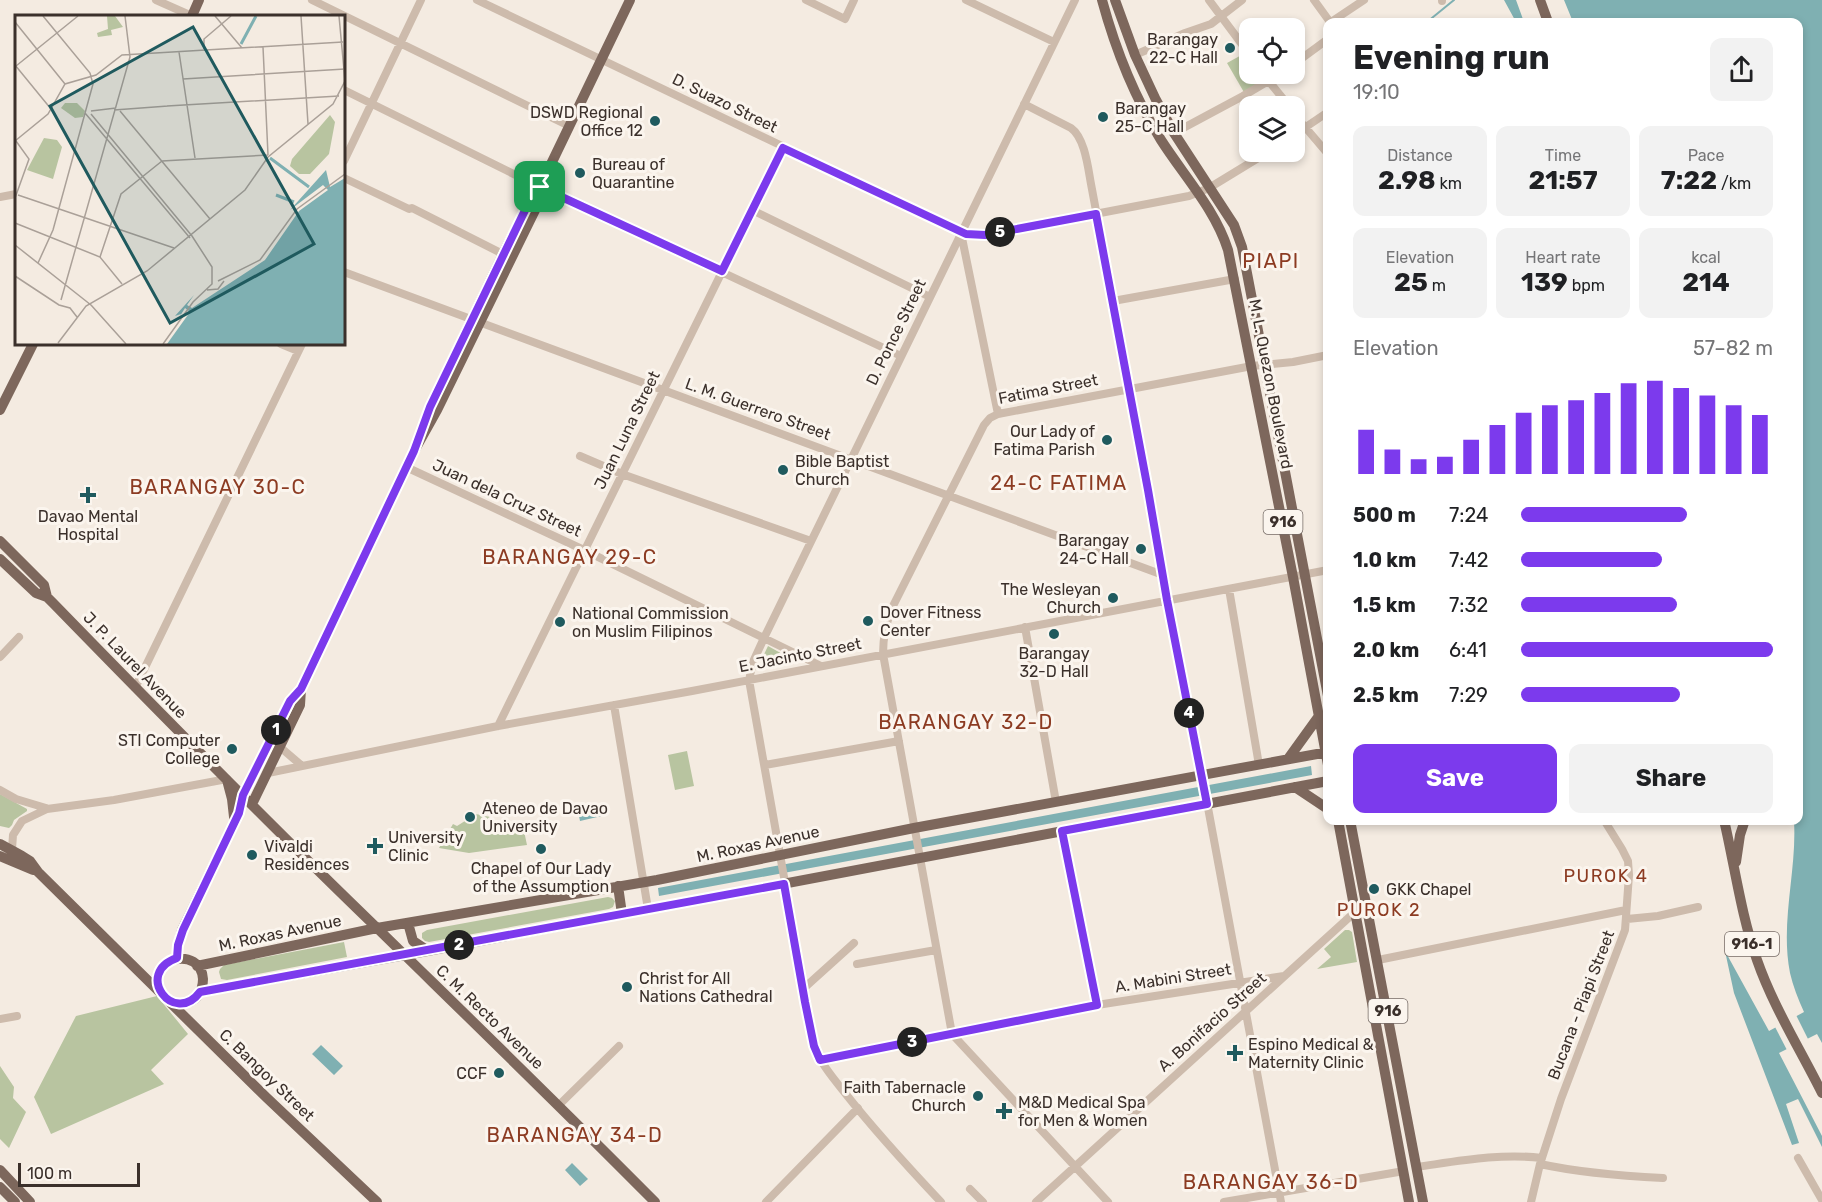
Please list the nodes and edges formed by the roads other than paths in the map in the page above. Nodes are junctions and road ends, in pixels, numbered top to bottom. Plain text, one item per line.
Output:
1 (156, 0) edge
2 (200, 0) edge
3 (312, 0) edge
4 (421, 0) edge
5 (477, 0) edge
6 (630, 0) edge
7 (806, 0) edge
8 (854, 0) edge
9 (966, 0) edge
10 (1076, 0) edge
11 (1102, 0) edge
12 (1115, 0) edge
13 (1209, 0) edge
14 (1242, 0) edge
15 (1314, 0) edge
16 (1364, 0) edge
17 (1540, 0) edge
18 (190, 15) edge
19 (192, 15) edge
20 (342, 15) edge
21 (345, 16) edge
22 (1221, 17) junction
23 (1328, 18) edge
24 (1337, 18) edge
25 (1547, 18) edge
26 (1239, 41) edge
27 (1054, 42) junction
28 (1323, 43) edge
29 (400, 44) junction
30 (1135, 55) junction
31 (1305, 56) edge
32 (601, 59) junction
33 (1254, 84) edge
34 (1272, 84) edge
35 (345, 90) edge
36 (1281, 96) edge
37 (371, 103) junction
38 (1024, 104) junction
39 (1323, 115) edge
40 (569, 126) junction
41 (1305, 128) joint
42 (1174, 133) junction
43 (783, 148) junction
44 (1323, 148) edge
45 (345, 159) edge
46 (1252, 162) edge
47 (345, 178) edge
48 (540, 187) junction
49 (1209, 188) junction
50 (15, 194) edge
51 (1198, 194) junction
52 (0, 197) edge
53 (752, 210) junction
54 (1096, 214) junction
55 (961, 233) junction
56 (503, 254) junction
57 (722, 271) junction
58 (345, 272) edge
59 (1235, 279) junction
60 (930, 297) junction
61 (1113, 301) junction
62 (476, 320) junction
63 (32, 345) edge
64 (300, 347) edge
65 (901, 356) junction
66 (1323, 356) edge
67 (1264, 364) junction
68 (1252, 366) junction
69 (1129, 389) junction
70 (663, 390) junction
71 (0, 410) edge
72 (998, 414) junction
73 (580, 456) dead end
74 (850, 460) junction
75 (406, 467) junction
76 (622, 474) junction
77 (949, 496) junction
78 (0, 541) edge
79 (811, 541) junction
80 (584, 550) junction
81 (0, 559) edge
82 (1323, 571) edge
83 (1162, 574) junction
84 (1299, 576) junction
85 (1230, 589) junction
86 (47, 597) junction
87 (1167, 600) junction
88 (1024, 627) junction
89 (19, 638) dead end
90 (764, 638) junction
91 (883, 654) junction
92 (0, 657) edge
93 (822, 666) junction
94 (1323, 675) edge
95 (749, 680) junction
96 (135, 688) junction
97 (301, 689) junction
98 (614, 705) junction
99 (1319, 716) junction
100 (498, 726) junction
101 (1323, 737) edge
102 (899, 741) junction
103 (280, 747) junction
104 (1323, 753) edge
105 (1288, 759) junction
106 (302, 765) junction
107 (765, 765) junction
108 (1259, 765) junction
109 (268, 773) junction
110 (254, 775) junction
111 (1201, 775) junction
112 (229, 781) junction
113 (1323, 782) edge
114 (1295, 787) junction
115 (0, 790) edge
116 (243, 795) junction
117 (1056, 802) junction
118 (252, 804) junction
119 (1207, 804) junction
120 (1323, 806) edge
121 (47, 808) junction
122 (239, 813) junction
123 (233, 824) junction
124 (1339, 825) edge
125 (1351, 825) edge
126 (1607, 825) edge
127 (1725, 825) edge
128 (1743, 825) edge
129 (1062, 831) junction
130 (915, 833) junction
131 (0, 844) edge
132 (12, 849) junction
133 (919, 853) junction
134 (0, 856) edge
135 (780, 859) junction
136 (1735, 868) junction
137 (38, 872) junction
138 (783, 878) junction
139 (644, 882) junction
140 (618, 886) junction
141 (1698, 907) dead end
142 (648, 909) junction
143 (1355, 912) junction
144 (622, 914) junction
145 (1627, 914) junction
146 (408, 923) junction
147 (377, 928) junction
148 (855, 943) dead end
149 (936, 950) junction
150 (428, 951) junction
151 (405, 955) junction
152 (177, 958) junction
153 (1378, 960) junction
154 (857, 963) dead end
155 (197, 966) junction
156 (162, 967) junction
157 (137, 968) junction
158 (1284, 976) junction
159 (1239, 983) junction
160 (803, 989) junction
161 (160, 991) junction
162 (200, 992) junction
163 (171, 1002) junction
164 (1097, 1005) junction
165 (1245, 1012) junction
166 (17, 1016) dead end
167 (0, 1019) edge
168 (952, 1034) junction
169 (619, 1046) dead end
170 (820, 1060) junction
171 (1822, 1093) edge
172 (558, 1105) junction
173 (858, 1108) junction
174 (1798, 1158) dead end
175 (1541, 1161) junction
176 (1074, 1167) junction
177 (1417, 1167) junction
178 (0, 1170) edge
179 (1404, 1171) junction
180 (1663, 1178) dead end
181 (0, 1187) edge
182 (970, 1189) dead end
183 (1280, 1197) edge
184 (1822, 1200) edge
185 (15, 1202) edge
186 (29, 1202) edge
187 (377, 1202) edge
188 (655, 1202) edge
189 (766, 1202) edge
190 (942, 1202) edge
191 (983, 1202) edge
192 (1036, 1202) edge
193 (1108, 1202) edge
194 (1224, 1202) edge
195 (1409, 1202) edge
196 (1423, 1202) edge
197 (1531, 1202) edge

1 - 18 street
2 - 19 main road
3 - 20 street
4 - 29 street
5 - 32 street, D. Suazo Street
6 - 32 main road
7 - 8 street
9 - 27 street
10 - 27 street, D. Ponce Street
11 - 51 main road, M. L. Quezon Boulevard / 916
12 - 30 main road, M. L. Quezon Boulevard / 916
13 - 22 street
14 - 22 street
15 - 23 street
16 - 24 street
17 - 25 main road
21 - 29 street
22 - 26 street
22 - 30 street
27 - 38 street, D. Ponce Street
28 - 31 street
29 - 37 street
29 - 40 street
30 - 42 main road, M. L. Quezon Boulevard / 916
32 - 40 main road
32 - 43 street, D. Suazo Street
33 - 42 street
34 - 36 street
35 - 37 street
37 - 45 street
37 - 48 street
38 - 54 street
38 - 55 street, D. Ponce Street
39 - 41 street
40 - 48 main road
41 - 44 street
42 - 49 main road, M. L. Quezon Boulevard / 916
43 - 53 street, Juan Luna Street
43 - 55 street, D. Suazo Street
46 - 49 street
47 - 56 street
48 - 56 main road
48 - 57 street
48 - 62 main road
49 - 51 street
49 - 67 main road, M. L. Quezon Boulevard / 916
50 - 52 street
51 - 54 street
51 - 59 main road, M. L. Quezon Boulevard / 916
53 - 57 street, Juan Luna Street
53 - 60 street
54 - 55 street
54 - 61 street
55 - 60 street, D. Ponce Street
55 - 72 street
56 - 62 main road
57 - 65 street
57 - 70 street, Juan Luna Street
58 - 62 street, L. M. Guerrero Street
59 - 61 street
59 - 68 main road, M. L. Quezon Boulevard / 916
60 - 65 street, D. Ponce Street
61 - 69 street
62 - 70 street, L. M. Guerrero Street
62 - 75 main road
63 - 71 main road
64 - 96 street
65 - 74 street, D. Ponce Street
66 - 67 street, Fatima Street
67 - 68 street, Fatima Street
67 - 84 main road, M. L. Quezon Boulevard / 916
68 - 69 street, Fatima Street
68 - 84 main road, M. L. Quezon Boulevard / 916
69 - 72 street, Fatima Street
69 - 83 street
70 - 74 street, L. M. Guerrero Street
70 - 76 street, Juan Luna Street
72 - 77 street, Fatima Street
73 - 76 street
74 - 77 street, L. M. Guerrero Street
74 - 79 street, D. Ponce Street
75 - 80 street, Juan dela Cruz Street
75 - 97 main road
76 - 79 street
76 - 80 street, Juan Luna Street
77 - 83 street, L. M. Guerrero Street
77 - 91 street, Fatima Street
78 - 86 main road, J. P. Laurel Avenue
79 - 90 street, D. Ponce Street
80 - 90 street, Juan dela Cruz Street
80 - 100 street, Juan Luna Street
81 - 86 main road, J. P. Laurel Avenue
82 - 84 street, E. Jacinto Street
83 - 87 street
84 - 85 street, E. Jacinto Street
84 - 94 main road, M. L. Quezon Boulevard / 916
84 - 99 main road, M. L. Quezon Boulevard / 916
85 - 87 street, E. Jacinto Street
85 - 108 street
86 - 96 main road, J. P. Laurel Avenue
87 - 88 street, E. Jacinto Street
87 - 111 street
88 - 91 street, E. Jacinto Street
88 - 117 street
89 - 92 street
90 - 93 street, Juan dela Cruz Street
90 - 95 street, D. Ponce Street
91 - 93 street, E. Jacinto Street
91 - 102 street, Fatima Street
93 - 95 street, E. Jacinto Street
95 - 98 street, E. Jacinto Street
95 - 107 street
96 - 112 main road, J. P. Laurel Avenue
97 - 103 main road
97 - 110 main road
98 - 100 street, E. Jacinto Street
98 - 139 street
99 - 101 main road, M. L. Quezon Boulevard / 916
99 - 105 main road
100 - 106 street, E. Jacinto Street
102 - 107 street
102 - 130 street, Fatima Street
103 - 106 street
103 - 109 main road
104 - 105 main road, M. Roxas Avenue
105 - 108 main road, M. Roxas Avenue
106 - 109 street, E. Jacinto Street
107 - 135 street
108 - 111 main road, M. Roxas Avenue
109 - 118 main road
110 - 112 main road
110 - 116 main road
111 - 117 main road, M. Roxas Avenue
111 - 119 street
112 - 116 main road, J. P. Laurel Avenue
112 - 121 street
112 - 123 main road
113 - 114 main road
114 - 119 main road
114 - 120 main road
115 - 121 street
116 - 118 main road, J. P. Laurel Avenue
116 - 122 main road
117 - 130 main road, M. Roxas Avenue
118 - 122 main road
118 - 147 main road, C. M. Recto Avenue
119 - 129 main road
119 - 159 street
121 - 132 street
122 - 123 main road
123 - 152 main road
124 - 143 main road, 916
125 - 153 main road, 916
126 - 145 street, Bucana - Piapi Street
127 - 136 main road, 916-1
128 - 136 main road, 916-1
129 - 133 main road
129 - 164 street
130 - 133 street, Fatima Street
130 - 135 main road, M. Roxas Avenue
131 - 132 main road, C. Bangoy Street
132 - 137 main road, C. Bangoy Street
133 - 138 main road
133 - 149 street, Fatima Street
134 - 137 main road, C. Bangoy Street
135 - 138 street
135 - 139 main road, M. Roxas Avenue
136 - 171 main road, 916-1
137 - 157 main road, C. Bangoy Street
138 - 142 main road
138 - 160 street
139 - 140 main road, M. Roxas Avenue
139 - 142 street
140 - 144 main road
140 - 146 main road, M. Roxas Avenue
141 - 145 street
142 - 144 main road
143 - 158 street, A. Bonifacio Street
143 - 179 main road, 916
144 - 150 main road
145 - 153 street
145 - 175 street, Bucana - Piapi Street
146 - 147 main road, M. Roxas Avenue
146 - 150 main road
147 - 151 main road, C. M. Recto Avenue
147 - 155 main road, M. Roxas Avenue
148 - 160 street
149 - 154 street
149 - 168 street, Fatima Street
150 - 151 main road
151 - 162 main road
151 - 172 main road, C. M. Recto Avenue
152 - 155 main road
152 - 156 main road
153 - 177 main road, 916
155 - 162 main road
156 - 157 main road
156 - 161 main road
157 - 161 main road, C. Bangoy Street
158 - 159 street, A. Mabini Street
158 - 165 street, A. Bonifacio Street
159 - 164 street, A. Mabini Street
159 - 165 street
160 - 170 street
161 - 163 main road, C. Bangoy Street
162 - 163 main road
163 - 187 main road, C. Bangoy Street
164 - 168 street, A. Mabini Street
165 - 176 street, A. Bonifacio Street
165 - 183 street
166 - 167 street
168 - 170 street, A. Mabini Street
168 - 176 street
169 - 172 street
170 - 173 street
172 - 188 main road, C. M. Recto Avenue
173 - 189 street
173 - 190 street
174 - 184 street
175 - 177 street
175 - 180 street
175 - 197 street, Bucana - Piapi Street
176 - 192 street, A. Bonifacio Street
176 - 193 street
177 - 196 main road, 916
178 - 186 main road
179 - 183 street
179 - 195 main road, 916
181 - 185 main road
182 - 191 street
183 - 194 street

